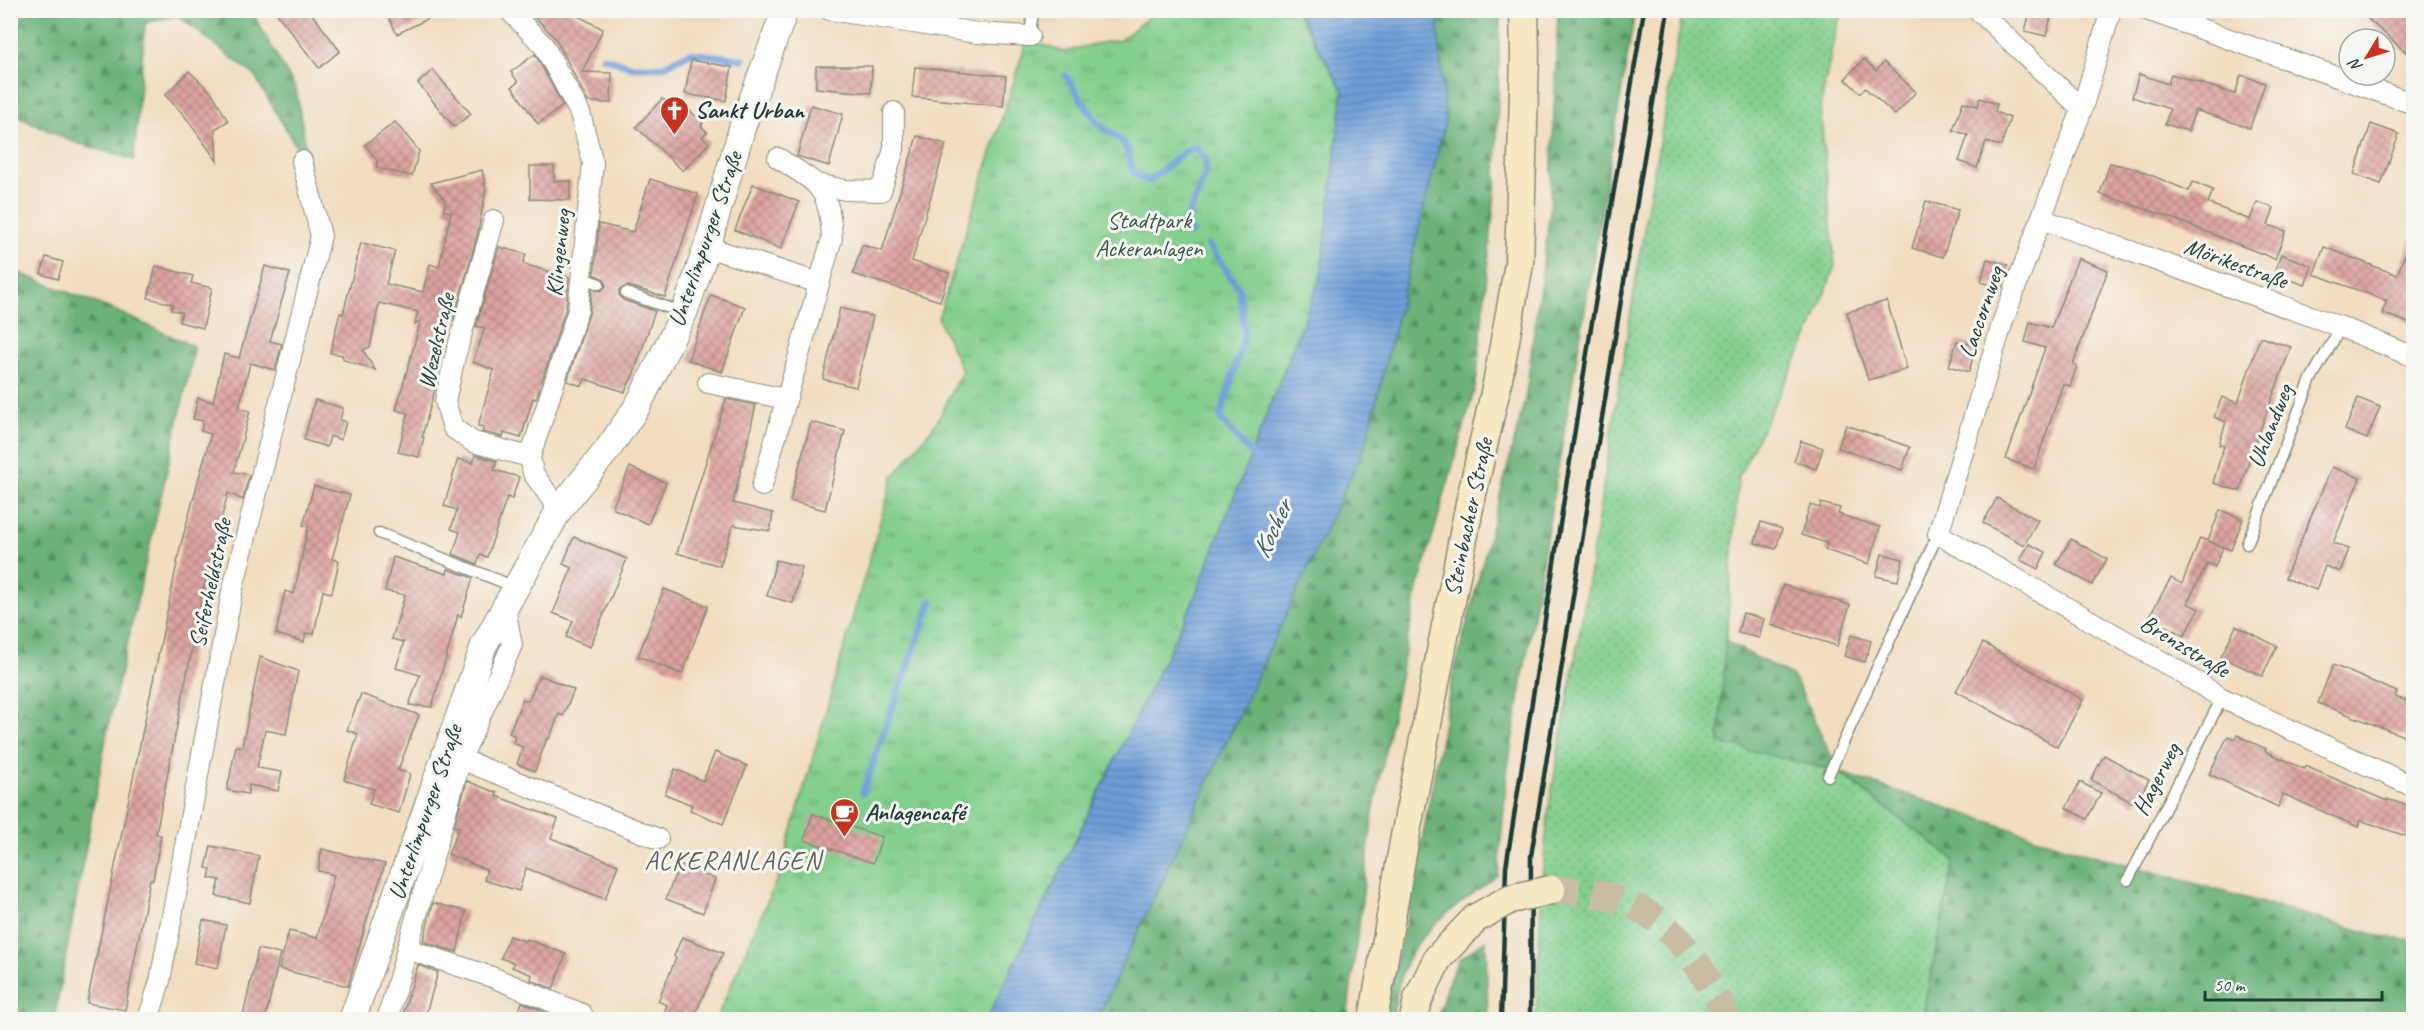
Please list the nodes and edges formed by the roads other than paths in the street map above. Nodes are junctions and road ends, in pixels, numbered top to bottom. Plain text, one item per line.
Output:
1 (509, 10) edge
2 (785, 10) edge
3 (830, 10) edge
4 (1033, 10) edge
5 (1524, 10) edge
6 (1978, 10) edge
7 (2111, 10) edge
8 (2147, 10) edge
9 (1030, 36) joint
10 (2414, 104) edge
11 (2082, 109) junction
12 (894, 112) dead end
13 (778, 158) dead end
14 (302, 161) dead end
15 (817, 184) junction
16 (2041, 219) junction
17 (494, 220) dead end
18 (707, 247) junction
19 (819, 283) junction
20 (626, 293) dead end
21 (684, 313) junction
22 (2341, 327) junction
23 (2414, 357) edge
24 (708, 383) dead end
25 (786, 399) junction
26 (530, 457) junction
27 (762, 486) dead end
28 (559, 510) junction
29 (379, 533) dead end
30 (1938, 534) junction
31 (2247, 544) dead end
32 (510, 598) junction
33 (2222, 698) junction
34 (461, 759) junction
35 (1828, 776) dead end
36 (2414, 787) edge
37 (658, 839) dead end
38 (2128, 880) dead end
39 (1551, 890) tunnel mouth
40 (407, 949) junction
41 (148, 1020) edge
42 (352, 1020) edge
43 (387, 1020) edge
44 (580, 1020) edge
45 (1373, 1020) edge
46 (1414, 1020) edge

1 - 26 street, Klingenweg
2 - 18 street, Unterlimpurger Straße
3 - 9 street
4 - 9 lane
5 - 45 main road, Steinbacher Straße
6 - 11 street
7 - 11 street, Laccornweg
8 - 10 street
11 - 16 street, Laccornweg
12 - 15 street
13 - 15 street
14 - 41 street, Seiferheldstraße
15 - 19 street
16 - 22 street, Mörikestraße
16 - 30 street, Laccornweg
17 - 26 street, Wezelstraße
18 - 19 street
18 - 21 street, Unterlimpurger Straße
19 - 25 street
20 - 21 lane
21 - 28 street, Unterlimpurger Straße
22 - 23 street, Mörikestraße
22 - 31 lane, Uhlandweg
24 - 25 street
25 - 27 street
26 - 28 street
28 - 32 street, Unterlimpurger Straße
29 - 32 lane
30 - 33 street, Brenzstraße
30 - 35 lane
32 - 34 street, Unterlimpurger Straße
32 - 42 street, Unterlimpurger Straße
33 - 36 street, Brenzstraße
33 - 38 lane, Hagerweg
34 - 37 street, Unterlimpurger Straße
34 - 40 street, Unterlimpurger Straße
39 - 46 main road, bridge
40 - 43 street, Unterlimpurger Straße
40 - 44 street

